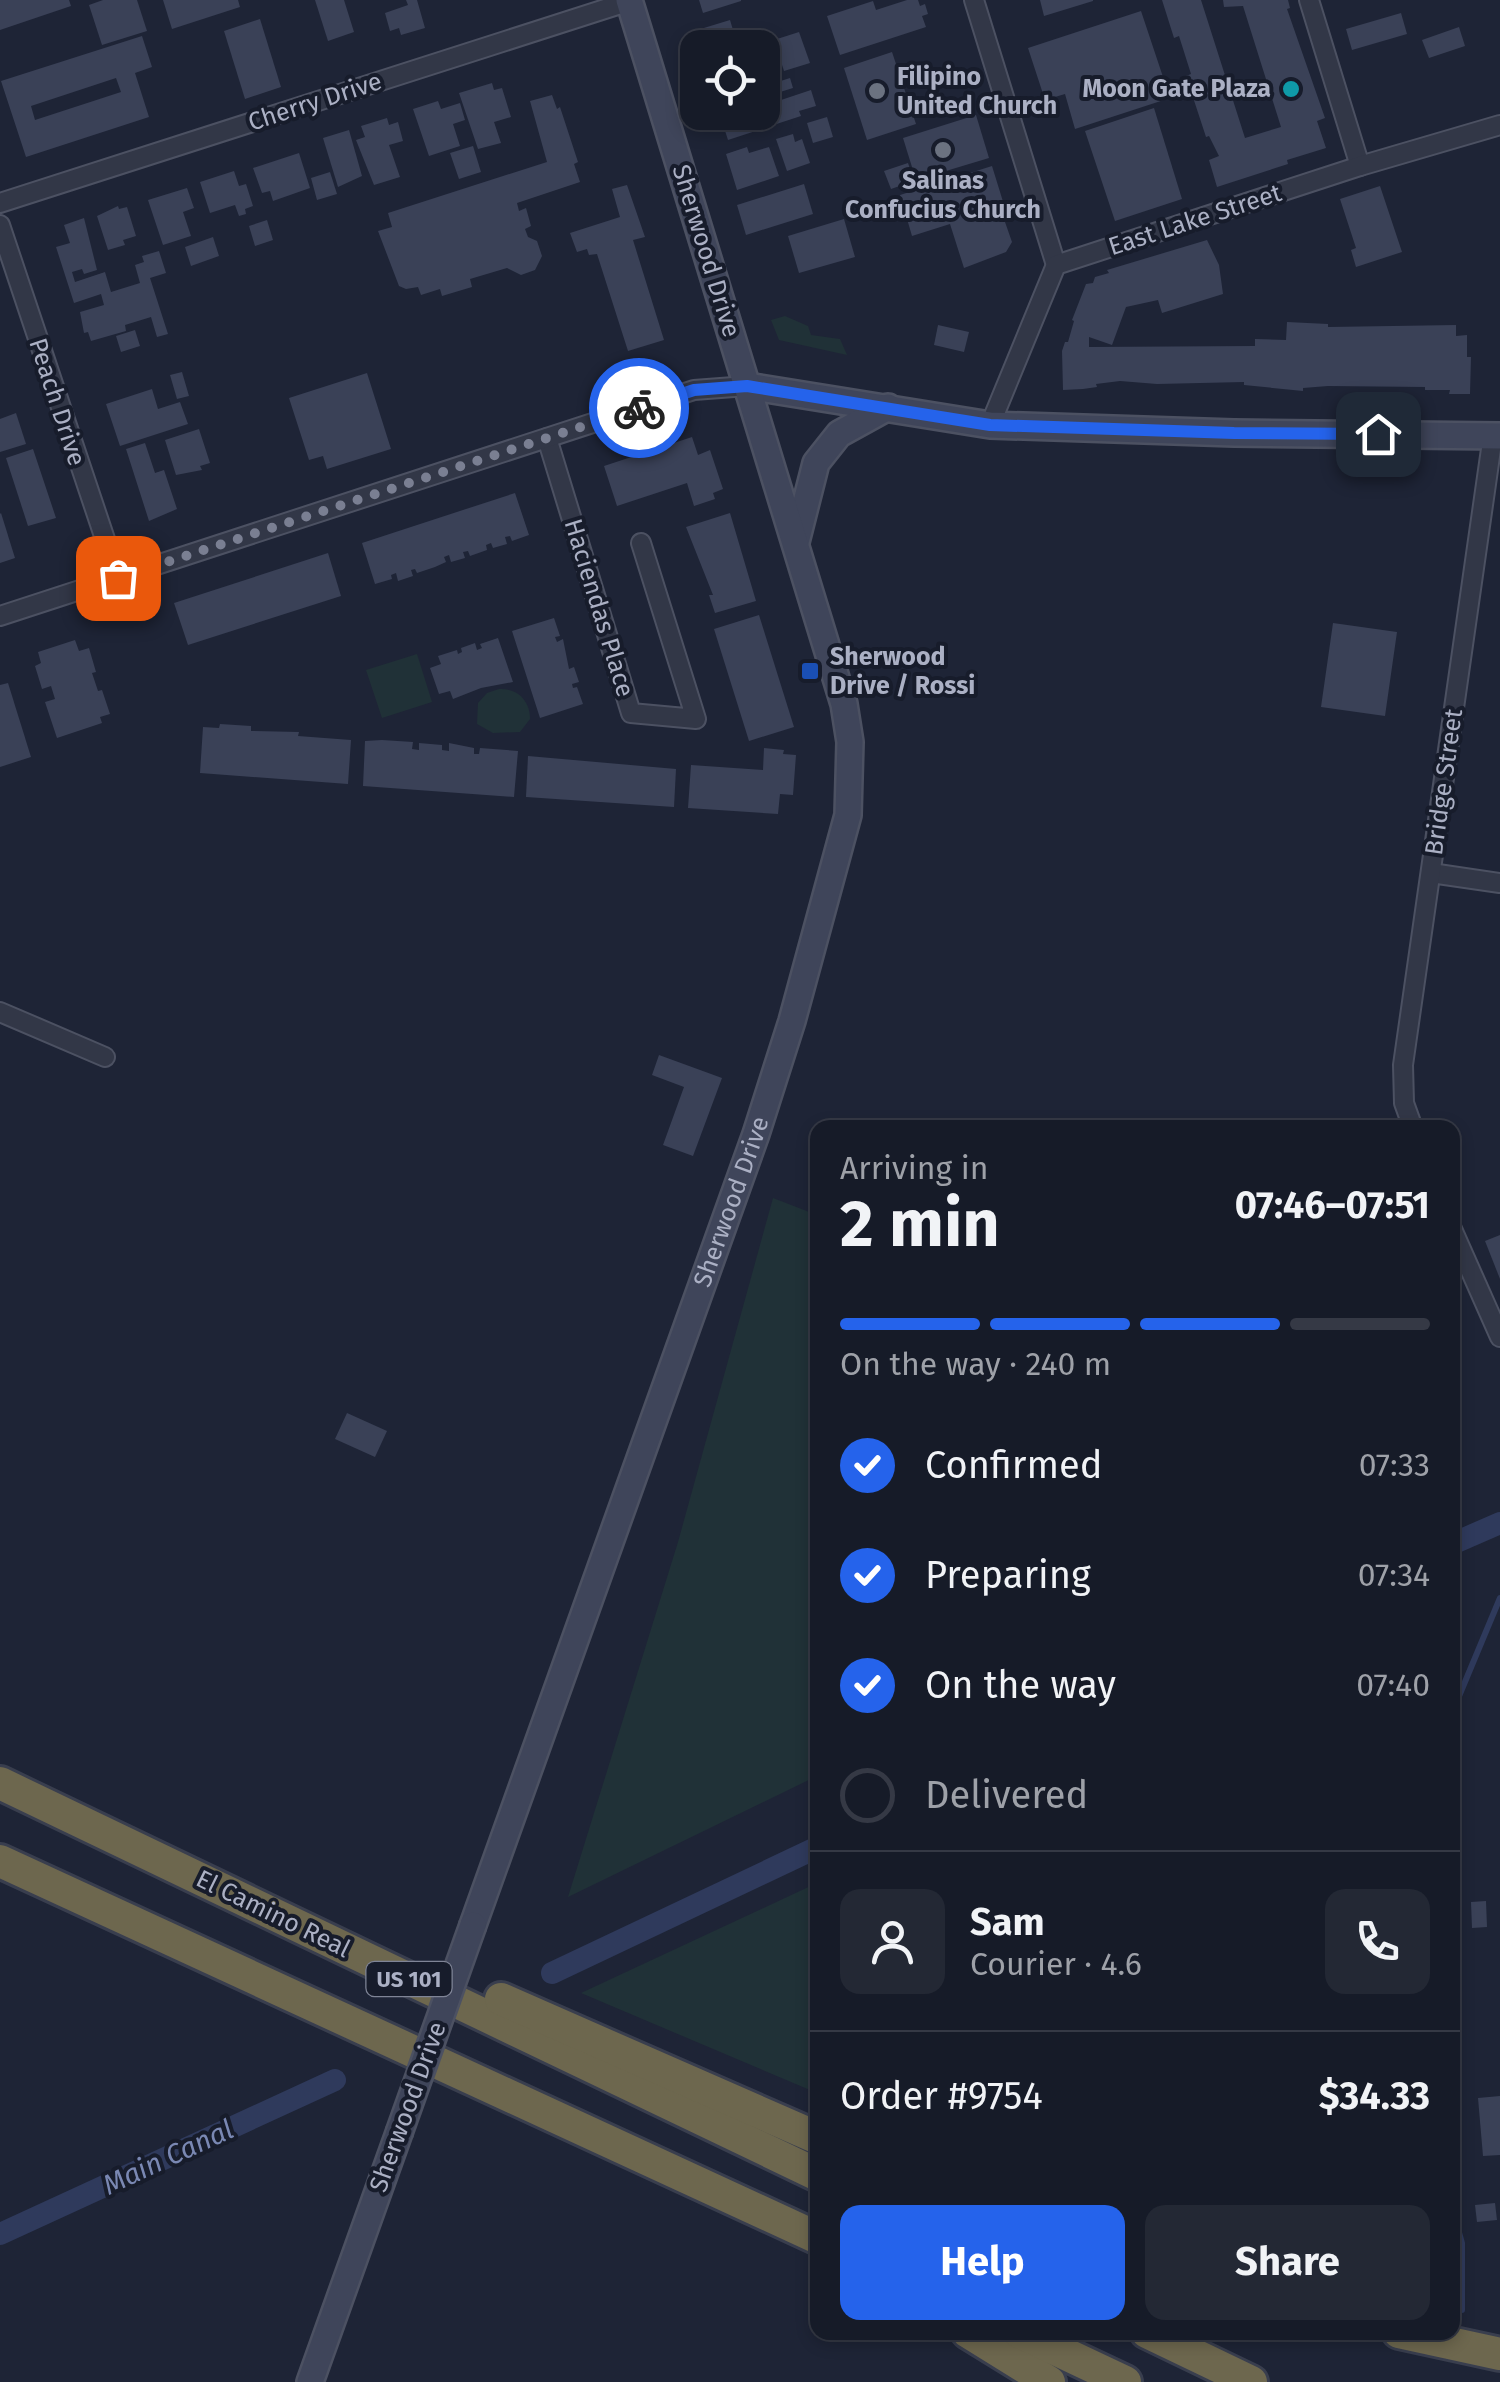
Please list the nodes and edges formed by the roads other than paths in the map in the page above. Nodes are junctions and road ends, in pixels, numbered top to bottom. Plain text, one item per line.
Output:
1 (629, 0) edge
2 (974, 0) edge
3 (1309, 0) edge
4 (1500, 125) edge
5 (1360, 166) junction
6 (0, 204) edge
7 (0, 225) edge
8 (1056, 266) junction
9 (747, 386) junction
10 (888, 407) junction
11 (990, 425) junction
12 (1496, 436) edge
13 (548, 438) junction
14 (796, 542) junction
15 (642, 544) dead end
16 (118, 578) junction
17 (0, 616) edge
18 (1431, 874) junction
19 (1500, 884) edge
20 (0, 1012) edge
21 (105, 1057) dead end
22 (1410, 1120) edge
23 (1460, 1247) edge
24 (1500, 1337) edge
25 (0, 1782) edge
26 (0, 1861) edge
27 (810, 2135) edge
28 (810, 2171) edge
29 (810, 2235) edge
30 (981, 2340) edge
31 (1036, 2340) edge
32 (1163, 2340) edge
33 (1435, 2340) edge
34 (1500, 2354) edge
35 (310, 2382) edge
36 (1049, 2382) edge
37 (1125, 2382) edge
38 (1251, 2382) edge

1 - 6 street, Cherry Drive
1 - 9 main road, Sherwood Drive
2 - 8 street
3 - 5 street
4 - 5 street, East Lake Street
5 - 8 street, East Lake Street
7 - 16 street, Peach Drive
8 - 11 street
9 - 10 main road
9 - 13 street
9 - 14 main road, Sherwood Drive
10 - 11 main road
10 - 14 main road
11 - 12 main road
12 - 18 street, Bridge Street
13 - 15 street, Haciendas Place
13 - 16 street
14 - 35 main road, Sherwood Drive, bridge
16 - 17 street
18 - 19 street
18 - 22 street, Bridge Street
20 - 21 street
23 - 24 street
25 - 27 highway
25 - 28 highway, El Camino Real / US 101
26 - 29 highway, US 101
30 - 36 highway
31 - 37 highway
32 - 38 highway
33 - 34 highway

